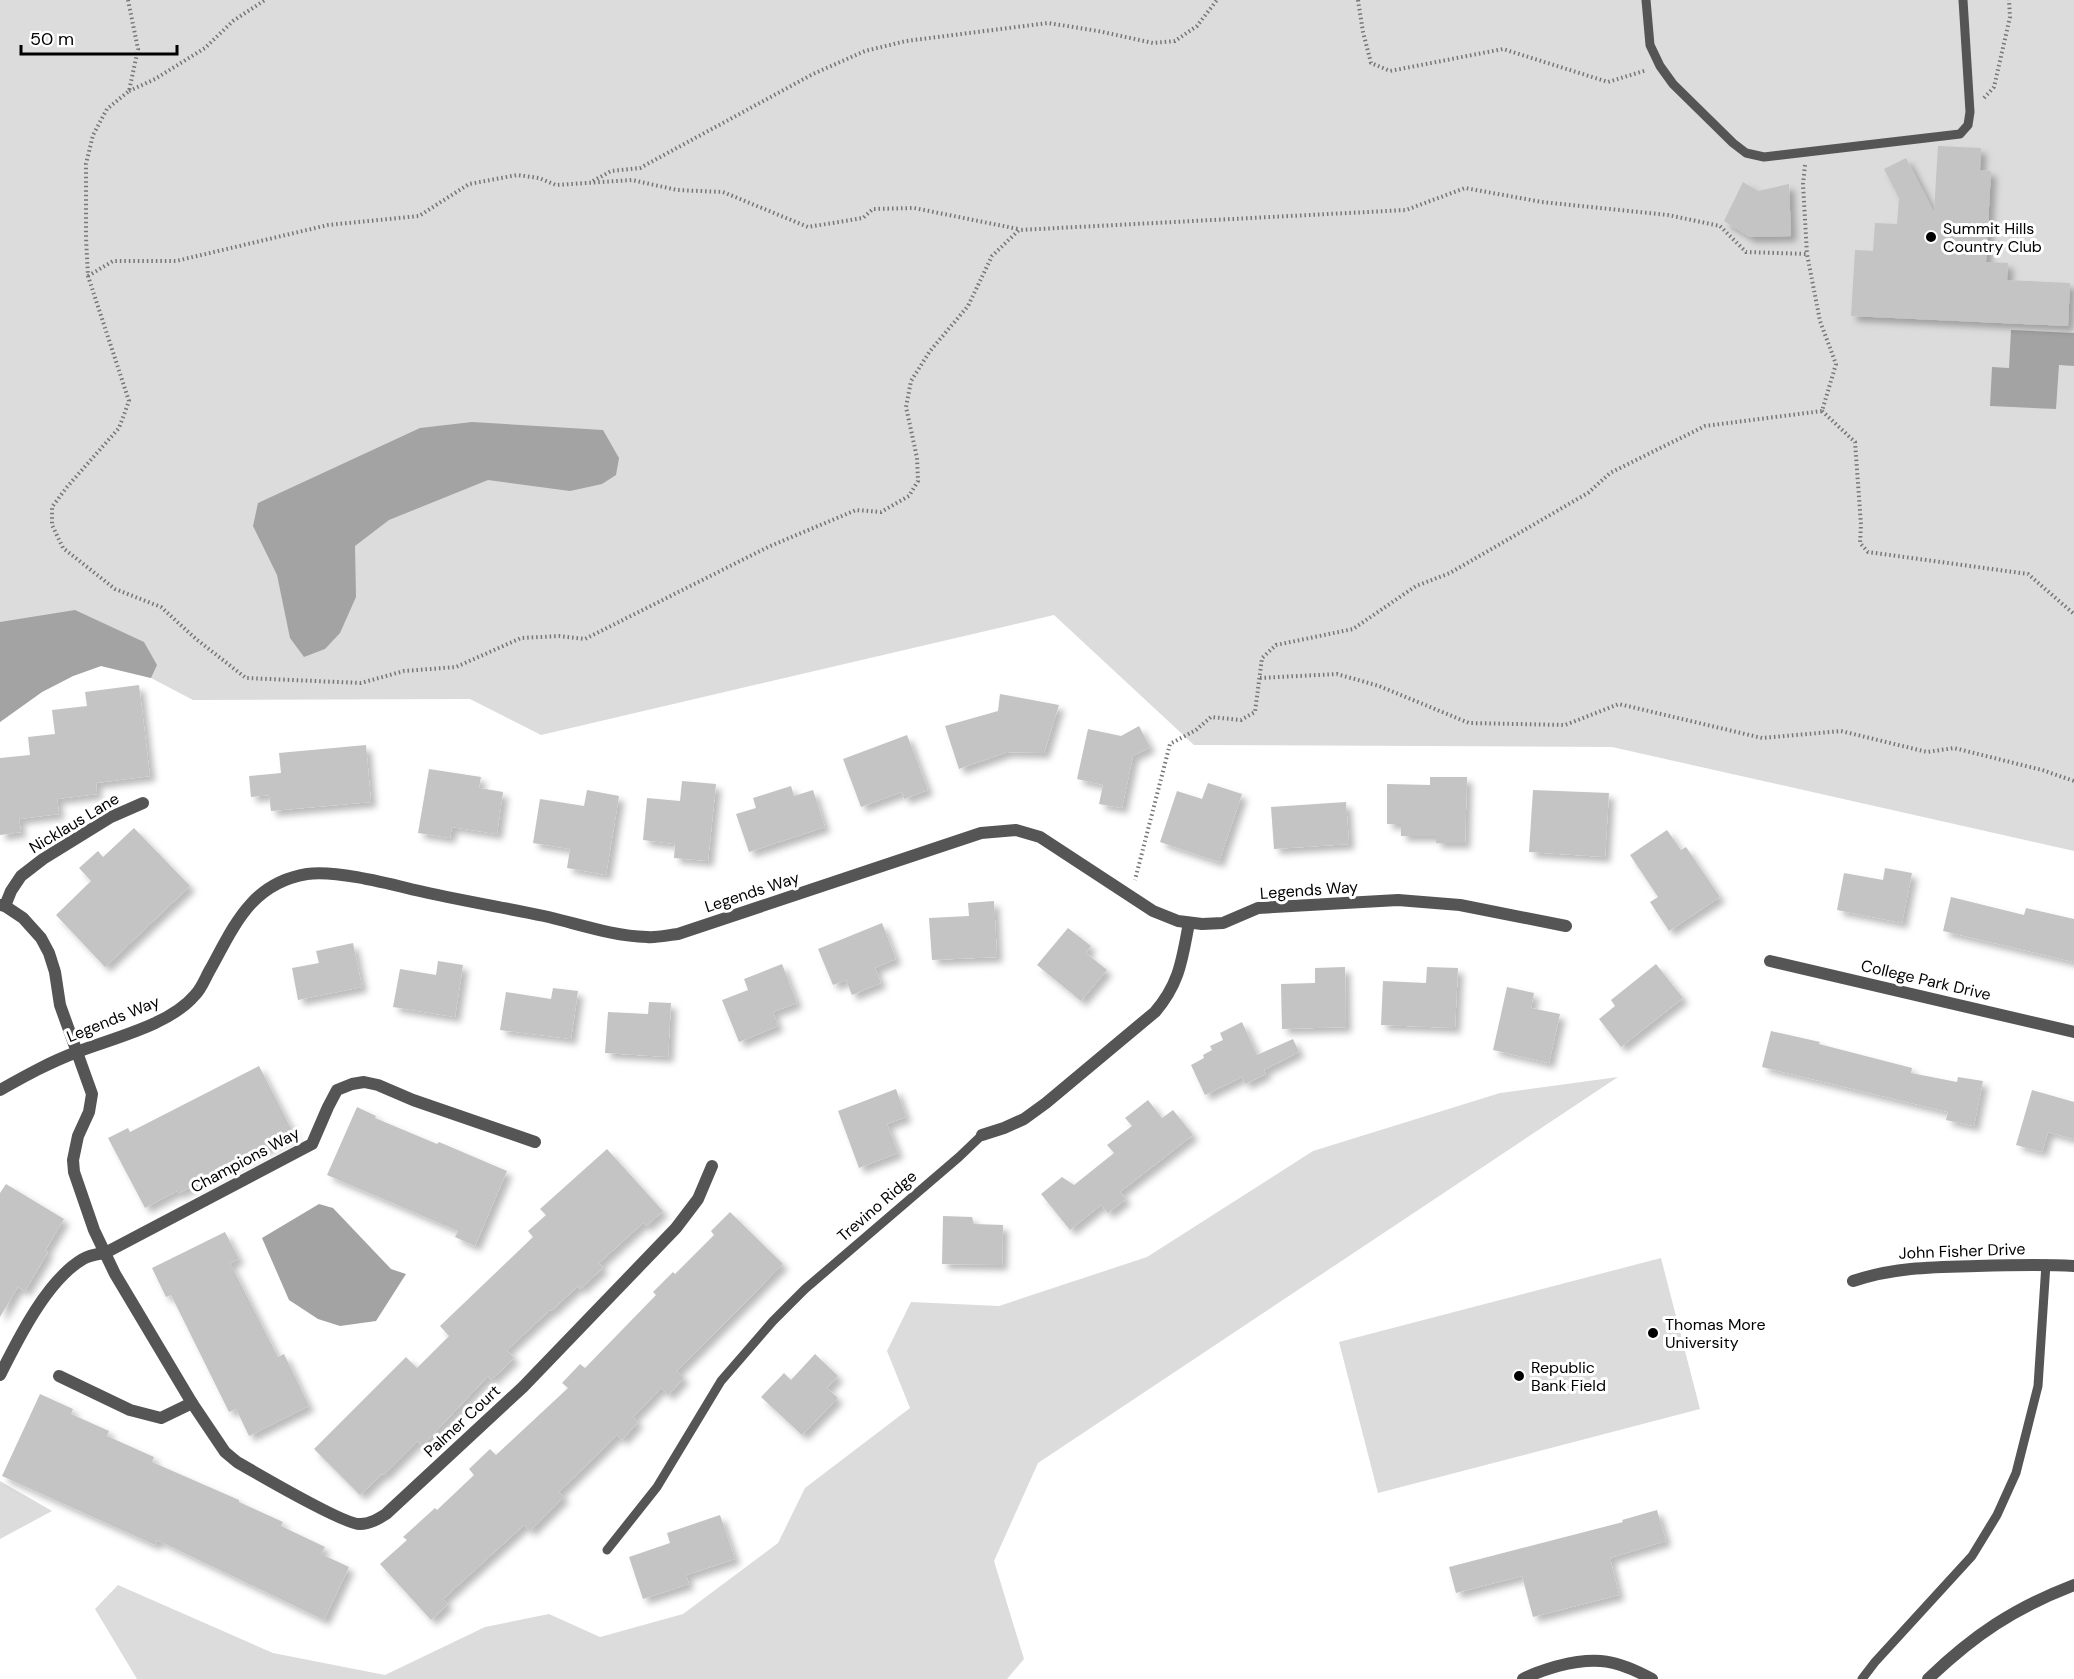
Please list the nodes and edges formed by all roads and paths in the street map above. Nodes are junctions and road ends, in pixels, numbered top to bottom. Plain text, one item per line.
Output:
1 (128, 0) edge
2 (265, 0) edge
3 (1217, 0) edge
4 (1358, 0) edge
5 (1646, 0) edge
6 (1963, 0) edge
7 (2009, 0) edge
8 (1660, 66) junction
9 (129, 91) junction
10 (1970, 112) junction
11 (1806, 152) junction
12 (590, 183) junction
13 (1019, 230) junction
14 (1806, 254) junction
15 (88, 276) junction
16 (1822, 411) junction
17 (2074, 614) edge
18 (1260, 678) junction
19 (2074, 781) edge
20 (143, 803) dead end
21 (1131, 897) junction
22 (3, 905) edge
23 (1189, 923) junction
24 (1566, 926) dead end
25 (1770, 961) dead end
26 (2074, 1032) edge
27 (76, 1052) junction
28 (0, 1090) edge
29 (982, 1134) joint
30 (535, 1142) dead end
31 (712, 1166) dead end
32 (105, 1253) junction
33 (2046, 1264) junction
34 (2074, 1266) edge
35 (1853, 1281) dead end
36 (0, 1375) edge
37 (59, 1376) dead end
38 (192, 1403) junction
39 (607, 1550) dead end
40 (2074, 1585) edge
41 (1523, 1679) edge
42 (1652, 1679) edge
43 (1862, 1679) edge
44 (1928, 1679) edge

1 - 9 path
2 - 9 path
3 - 12 path
4 - 8 path
5 - 8 lane
6 - 10 lane
7 - 10 path
8 - 11 lane
9 - 15 path
10 - 11 lane
11 - 14 path
12 - 13 path
12 - 15 path
13 - 14 path
13 - 15 path
14 - 16 path
16 - 17 path
16 - 18 path
18 - 19 path
18 - 21 path
20 - 22 street, Nicklaus Lane
21 - 23 street, Legends Way
21 - 27 street, Legends Way
22 - 27 street, Palmer Court
23 - 24 street, Legends Way
23 - 29 street, Trevino Ridge
25 - 26 street, College Park Drive
27 - 28 street, Legends Way
27 - 32 street, Palmer Court
29 - 39 lane, Trevino Ridge
30 - 32 street, Champions Way
31 - 38 street, Palmer Court
32 - 36 street, Champions Way
32 - 38 street, Palmer Court
33 - 34 street, John Fisher Drive
33 - 35 street, John Fisher Drive
33 - 43 lane
37 - 38 street
40 - 44 street
41 - 42 street

